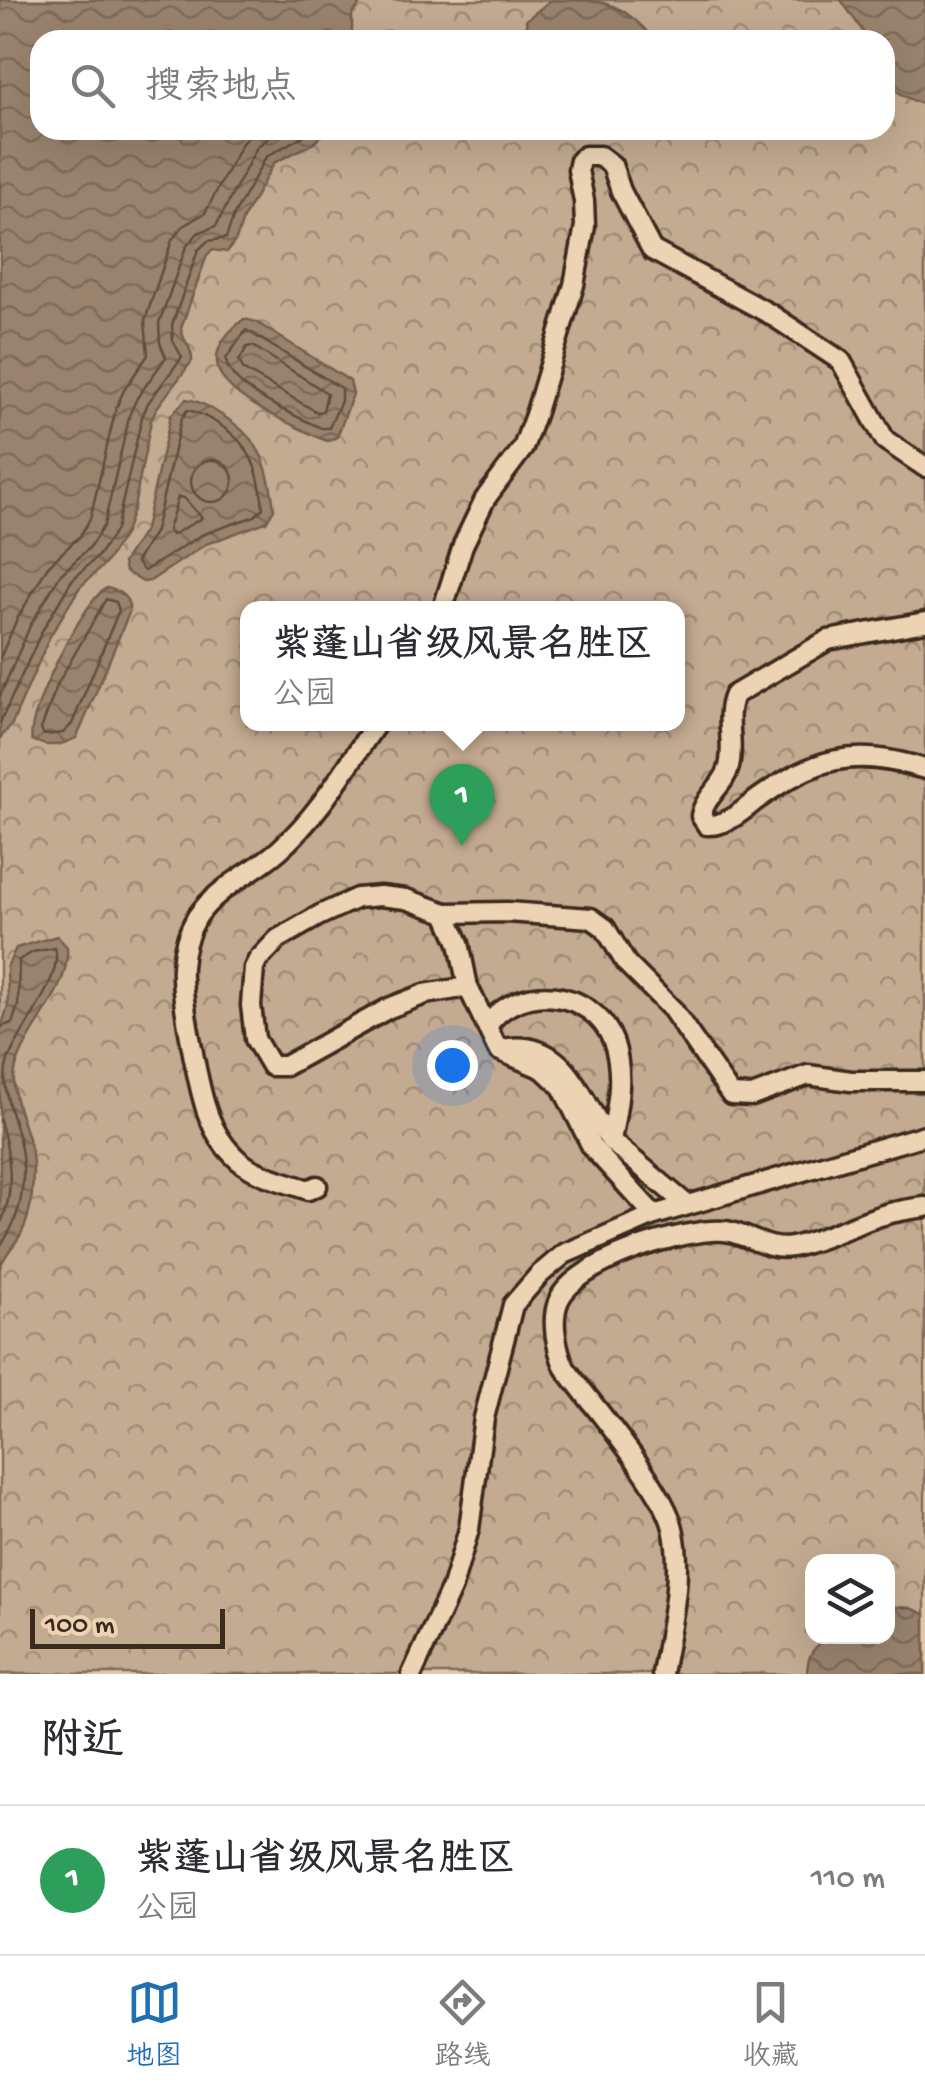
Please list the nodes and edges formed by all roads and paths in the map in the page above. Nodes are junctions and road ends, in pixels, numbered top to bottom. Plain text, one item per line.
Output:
1 (925, 467) edge
2 (445, 601) edge
3 (925, 622) edge
4 (371, 731) edge
5 (925, 768) edge
6 (446, 914) junction
7 (468, 986) junction
8 (487, 1026) junction
9 (498, 1050) junction
10 (925, 1080) edge
11 (925, 1135) edge
12 (611, 1141) junction
13 (316, 1186) dead end
14 (687, 1204) junction
15 (925, 1206) edge
16 (654, 1215) junction
17 (412, 1674) edge
18 (662, 1674) edge

1 - 2 street
3 - 5 street
4 - 13 street
6 - 7 street
6 - 7 street
6 - 10 street
7 - 8 street
8 - 9 street
8 - 12 street
9 - 12 street
9 - 16 street
11 - 14 street
12 - 14 street
14 - 16 street
15 - 18 street
16 - 17 street

